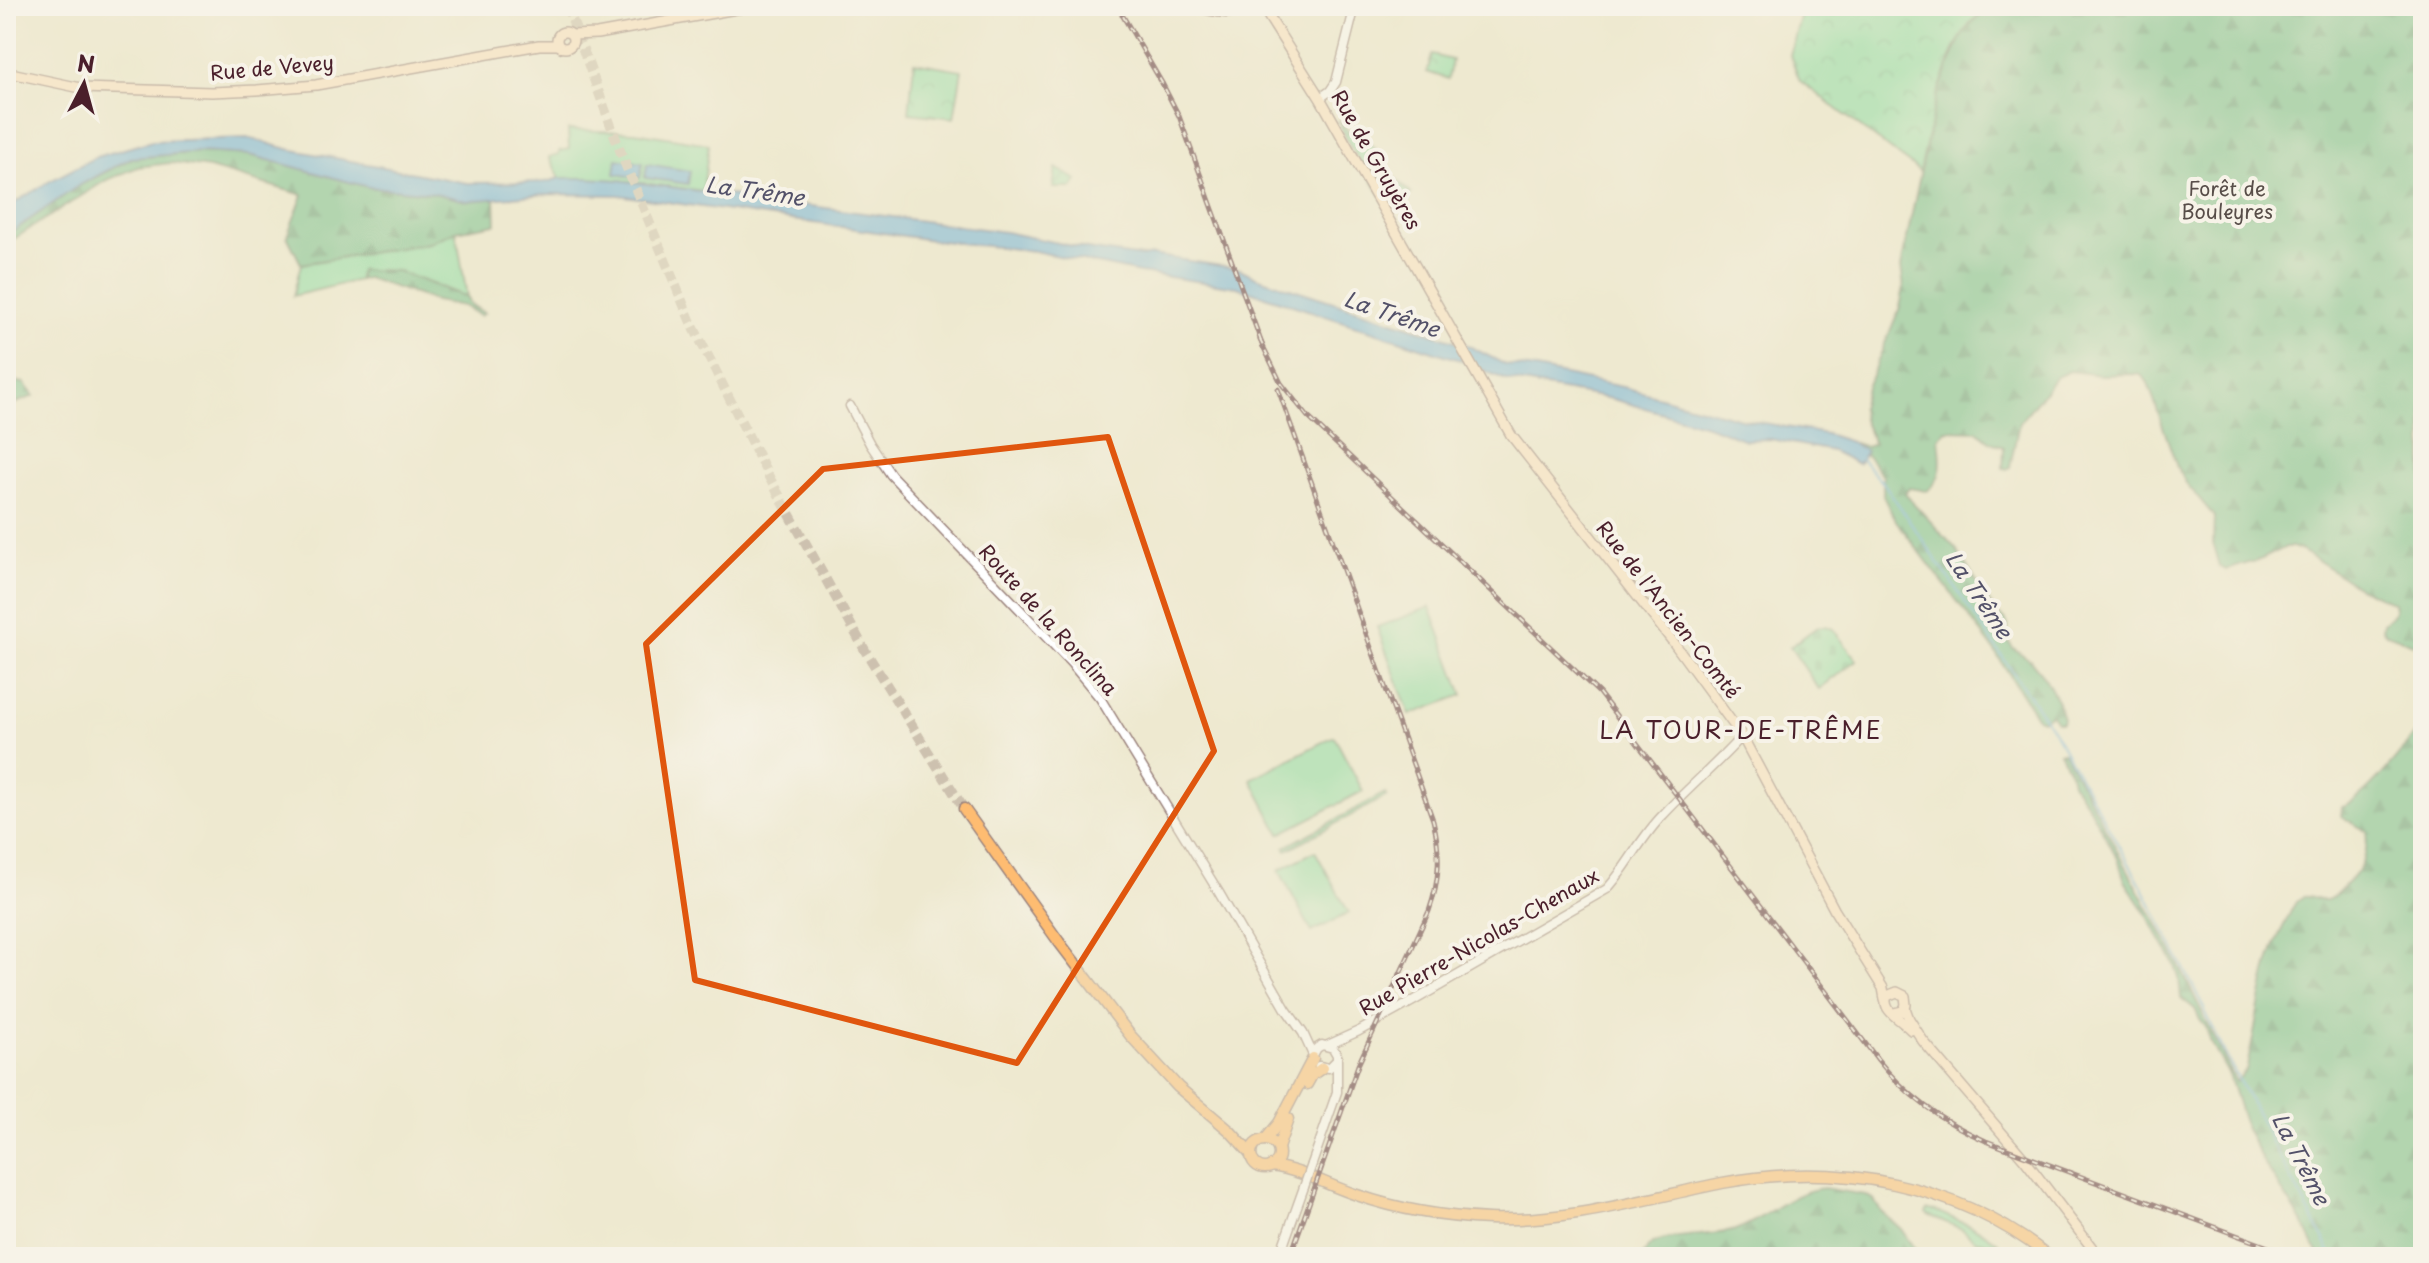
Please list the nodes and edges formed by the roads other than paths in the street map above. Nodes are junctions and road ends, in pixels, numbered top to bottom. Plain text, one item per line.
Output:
1 (753, 6) edge
2 (1192, 6) edge
3 (1255, 6) edge
4 (1262, 6) edge
5 (1355, 6) edge
6 (6, 72) edge
7 (1320, 98) junction
8 (1470, 364) joint
9 (850, 406) dead end
10 (1742, 736) junction
11 (964, 809) tunnel mouth
12 (1873, 970) junction
13 (1897, 992) junction
14 (1885, 999) junction
15 (1905, 1008) junction
16 (1894, 1013) junction
17 (1359, 1031) junction
18 (1303, 1033) junction
19 (1923, 1041) junction
20 (1325, 1045) junction
21 (1313, 1056) junction
22 (1336, 1059) junction
23 (1324, 1068) junction
24 (1338, 1089) junction
25 (1230, 1131) junction
26 (1262, 1140) junction
27 (1279, 1150) junction
28 (1251, 1154) junction
29 (1271, 1166) junction
30 (1301, 1172) junction
31 (1279, 1257) edge
32 (2050, 1257) edge
33 (2099, 1257) edge

1 - 6 main road, Rue de Vevey
2 - 3 main road
4 - 7 main road, Rue de Gruyères
5 - 7 street
7 - 8 main road, Rue de Gruyères
8 - 10 main road, Rue de l'Ancien-Comté
9 - 18 street, Route de la Ronclina
10 - 12 main road, Rue de l'Ancien-Comté
10 - 17 street, Rue Pierre-Nicolas-Chenaux
11 - 25 highway
12 - 13 main road, Rue de l'Ancien-Comté
12 - 14 main road, Rue de l'Ancien-Comté
13 - 14 main road
13 - 15 main road
14 - 16 main road
15 - 16 main road
15 - 19 main road
16 - 19 main road
17 - 20 street, Rue Pierre-Nicolas-Chenaux
17 - 22 street, Rue Pierre-Nicolas-Chenaux
18 - 20 street
18 - 21 street
19 - 33 main road
20 - 21 street
20 - 22 street
21 - 23 street
21 - 26 highway
22 - 23 street
22 - 24 street
23 - 24 street
23 - 27 highway
24 - 31 street, bridge
25 - 26 highway
25 - 28 highway
26 - 27 highway
26 - 28 highway
27 - 29 highway
27 - 30 highway
28 - 29 highway
29 - 30 highway
30 - 32 highway

